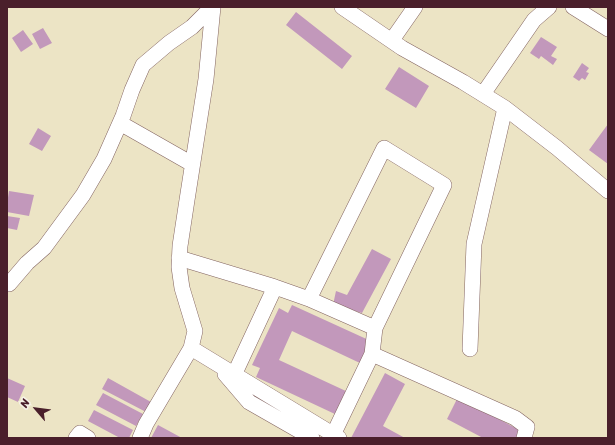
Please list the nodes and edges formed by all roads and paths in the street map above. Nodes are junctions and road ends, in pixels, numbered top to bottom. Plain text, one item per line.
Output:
1 (213, 7) edge
2 (342, 7) edge
3 (415, 7) edge
4 (549, 7) edge
5 (573, 7) edge
6 (608, 29) edge
7 (392, 40) junction
8 (483, 94) junction
9 (505, 108) junction
10 (120, 123) junction
11 (192, 164) junction
12 (608, 191) edge
13 (179, 258) junction
14 (8, 285) edge
15 (276, 287) junction
16 (309, 299) junction
17 (375, 328) junction
18 (191, 348) junction
19 (470, 348) dead end
20 (372, 354) junction
21 (216, 363) junction
22 (234, 375) junction
23 (336, 436) edge
24 (76, 438) edge
25 (88, 438) edge
26 (140, 438) edge
27 (312, 438) edge
28 (524, 438) edge

1 - 10 street
1 - 11 street
2 - 7 street
3 - 7 street
4 - 8 street
5 - 6 street
7 - 8 street
8 - 9 street
9 - 12 street
9 - 19 street
10 - 11 street
10 - 14 street
11 - 13 street
13 - 15 street
13 - 18 street
15 - 16 street
15 - 22 street
16 - 17 street
16 - 17 street
17 - 20 street
18 - 21 street
18 - 26 street
20 - 23 street
20 - 28 street
21 - 22 street
21 - 27 street
22 - 23 street
24 - 25 street

